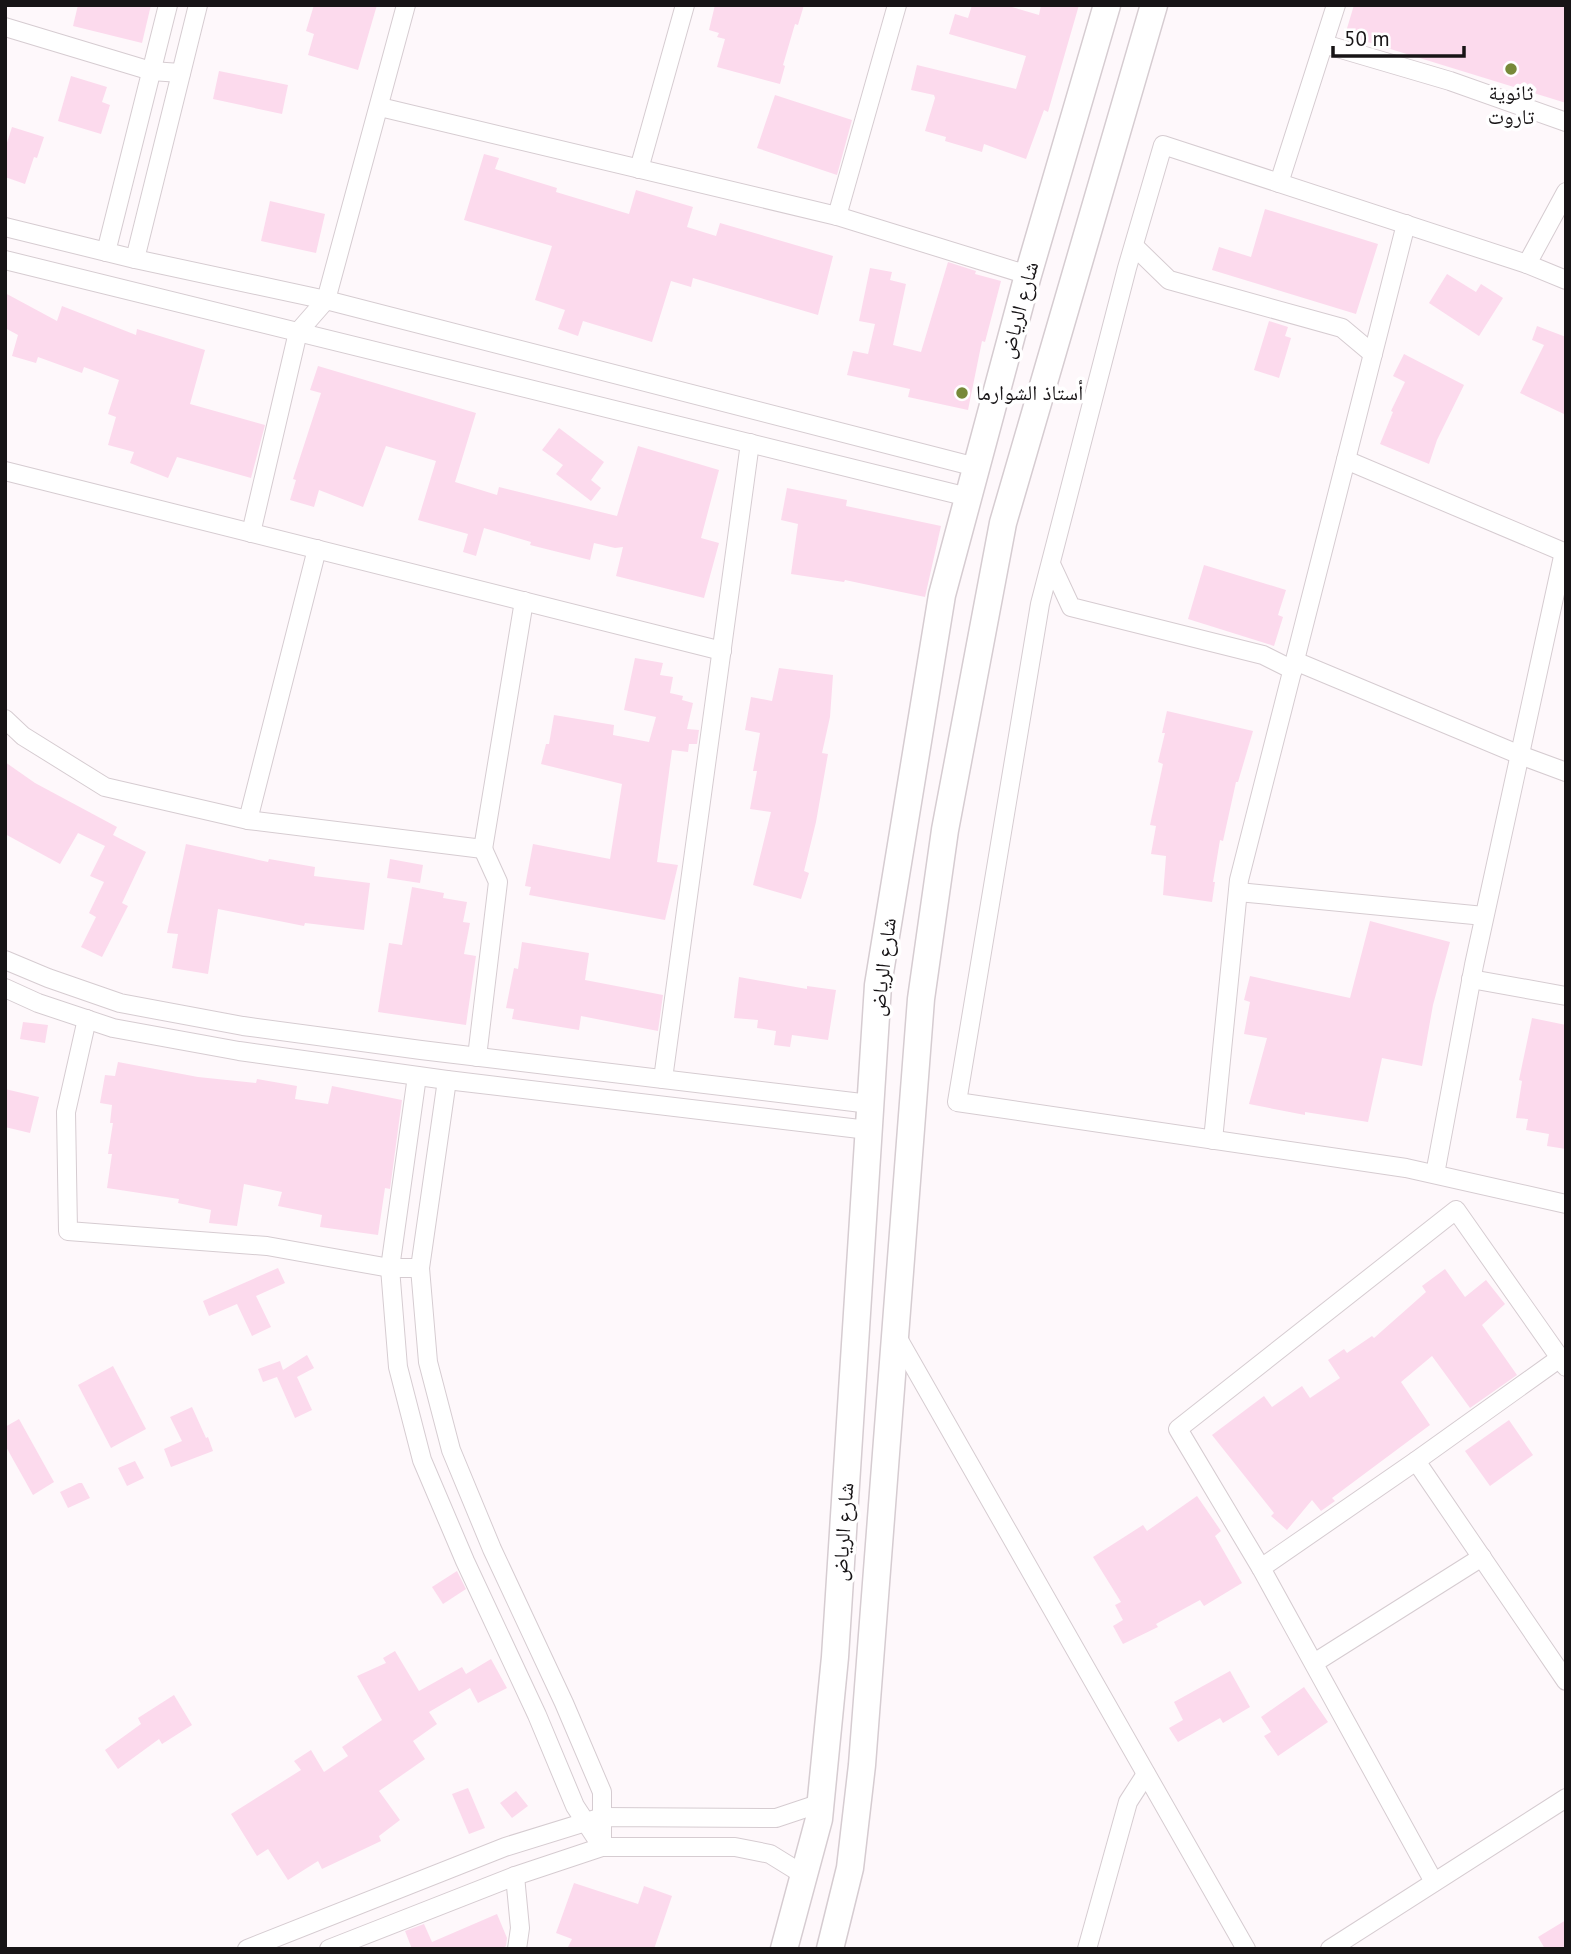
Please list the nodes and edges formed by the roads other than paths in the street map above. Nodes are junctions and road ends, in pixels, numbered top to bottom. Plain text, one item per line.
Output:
1 (168, 5) edge
2 (198, 5) edge
3 (406, 5) edge
4 (685, 5) edge
5 (897, 5) edge
6 (1107, 5) edge
7 (1154, 5) edge
8 (1336, 5) edge
9 (5, 27) edge
10 (1324, 44) junction
11 (151, 71) junction
12 (181, 73) junction
13 (380, 107) junction
14 (1566, 122) edge
15 (639, 169) junction
16 (1279, 183) junction
17 (1566, 192) edge
18 (837, 216) junction
19 (1406, 224) junction
20 (5, 228) edge
21 (1134, 246) junction
22 (106, 252) junction
23 (5, 260) edge
24 (135, 260) junction
25 (1149, 260) junction
26 (1527, 264) junction
27 (1127, 268) junction
28 (1028, 275) junction
29 (1566, 280) edge
30 (326, 300) junction
31 (298, 332) junction
32 (1373, 354) junction
33 (750, 443) junction
34 (1346, 460) junction
35 (976, 467) junction
36 (5, 471) edge
37 (968, 497) junction
38 (251, 533) junction
39 (317, 549) junction
40 (1565, 552) edge
41 (1051, 564) junction
42 (524, 601) junction
43 (722, 651) junction
44 (1294, 665) junction
45 (5, 719) edge
46 (1520, 755) junction
47 (1566, 772) edge
48 (248, 820) junction
49 (483, 849) junction
50 (1238, 891) junction
51 (1485, 916) junction
52 (5, 960) edge
53 (1471, 979) junction
54 (5, 988) edge
55 (1566, 996) edge
56 (87, 1019) junction
57 (477, 1057) junction
58 (417, 1076) junction
59 (663, 1079) junction
60 (447, 1080) junction
61 (869, 1117) junction
62 (1213, 1140) junction
63 (1435, 1174) junction
64 (1566, 1205) edge
65 (390, 1268) junction
66 (420, 1268) junction
67 (895, 1335) junction
68 (1563, 1362) edge
69 (1416, 1461) junction
70 (1482, 1557) junction
71 (1261, 1568) junction
72 (1314, 1663) junction
73 (1566, 1681) edge
74 (1146, 1774) junction
75 (1566, 1798) edge
76 (821, 1803) junction
77 (593, 1819) junction
78 (602, 1847) junction
79 (804, 1875) junction
80 (515, 1876) junction
81 (1434, 1882) junction
82 (247, 1949) edge
83 (329, 1949) edge
84 (517, 1949) edge
85 (784, 1949) edge
86 (830, 1949) edge
87 (1087, 1949) edge
88 (1246, 1949) edge
89 (1330, 1949) edge

1 - 11 street
2 - 12 street
3 - 13 street
4 - 15 street
5 - 18 street
6 - 28 main road, شارع الرياض
7 - 67 main road, شارع الرياض
8 - 10 street
9 - 11 street
10 - 14 street
10 - 16 street
11 - 12 street
11 - 22 street
12 - 24 street
13 - 15 street
13 - 30 street
15 - 18 street
16 - 19 street
16 - 21 street
17 - 26 street
18 - 28 street
19 - 26 street
19 - 32 street
20 - 22 street
21 - 25 street
21 - 27 street
22 - 24 street
23 - 31 street
24 - 30 street
25 - 27 street
25 - 32 street
26 - 29 street
27 - 41 street
28 - 35 main road, شارع الرياض
30 - 31 street
30 - 35 street
31 - 33 street
31 - 38 street
32 - 34 street
33 - 37 street
33 - 43 street
34 - 40 street
34 - 44 street
35 - 37 main road, شارع الرياض
36 - 38 street
37 - 61 main road, شارع الرياض
38 - 39 street
39 - 42 street
39 - 48 street
40 - 46 street
41 - 44 street
41 - 62 street
42 - 43 street
42 - 49 street
43 - 59 street
44 - 46 street
44 - 50 street
45 - 48 street
46 - 47 street
46 - 51 street
48 - 49 street
49 - 57 street
50 - 51 street
50 - 62 street
51 - 53 street
52 - 57 street
53 - 55 street
53 - 63 street
54 - 56 street
56 - 58 street
56 - 65 street
57 - 59 street
58 - 60 street
58 - 65 street
59 - 61 street
60 - 61 street
60 - 66 street
61 - 76 main road, شارع الرياض
62 - 63 street
63 - 64 street
65 - 66 street
65 - 77 street
66 - 77 street
67 - 74 street
67 - 86 main road, شارع الرياض
68 - 69 street
68 - 71 street
69 - 70 street
69 - 71 street
70 - 72 street
70 - 73 street
71 - 72 street
72 - 81 street
74 - 87 street
74 - 88 street
75 - 81 street
76 - 77 street
76 - 79 main road, شارع الرياض
77 - 78 street
77 - 82 street
78 - 79 street
78 - 80 street
79 - 85 main road, شارع الرياض
80 - 83 street
80 - 84 street
81 - 89 street

